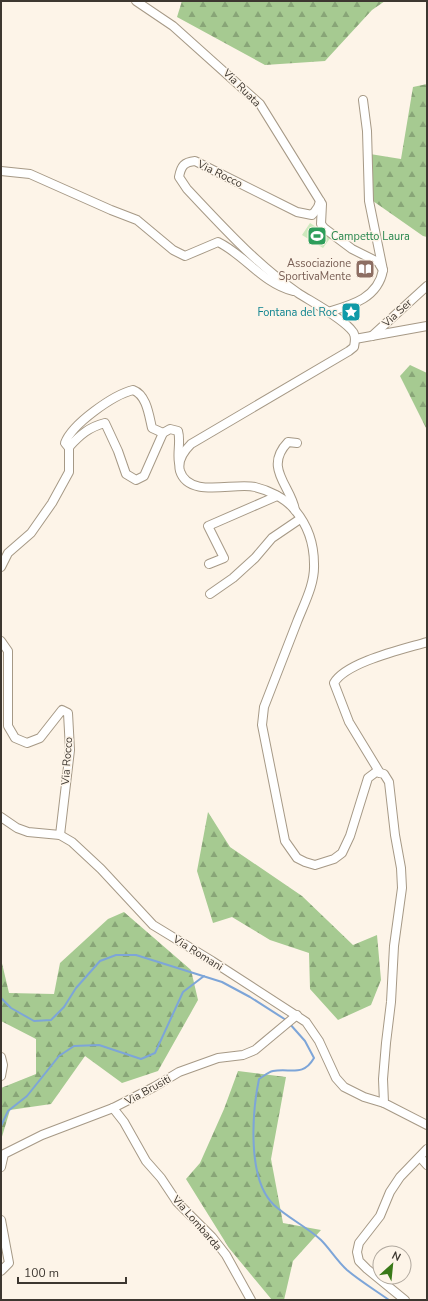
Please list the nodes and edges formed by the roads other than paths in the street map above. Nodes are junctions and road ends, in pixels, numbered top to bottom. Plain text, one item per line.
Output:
1 (136, 1) edge
2 (363, 100) dead end
3 (1, 171) edge
4 (320, 201) junction
5 (383, 270) junction
6 (425, 289) edge
7 (297, 292) junction
8 (328, 312) junction
9 (427, 326) edge
10 (372, 336) junction
11 (355, 339) junction
12 (164, 433) junction
13 (297, 443) dead end
14 (69, 448) junction
15 (180, 470) junction
16 (277, 496) junction
17 (295, 510) junction
18 (300, 519) junction
19 (209, 564) dead end
20 (1, 567) edge
21 (210, 594) dead end
22 (1, 641) edge
23 (427, 642) edge
24 (380, 773) junction
25 (1, 816) edge
26 (60, 835) junction
27 (296, 1016) junction
28 (1, 1057) edge
29 (1, 1076) edge
30 (384, 1103) junction
31 (113, 1108) junction
32 (427, 1124) edge
33 (427, 1149) edge
34 (3, 1154) edge
35 (420, 1157) junction
36 (427, 1165) edge
37 (1, 1167) edge
38 (1, 1220) edge
39 (1, 1271) edge
40 (251, 1300) edge
41 (405, 1300) edge

1 - 4 street, Via Ruata
2 - 5 street
3 - 7 street, Via Rocco
4 - 5 street
4 - 7 street, Via Rocco
5 - 8 street
6 - 10 street, Via Ser
7 - 8 street, Via Rocco
8 - 11 street, Via Rocco
9 - 10 street, Via Ser
10 - 11 street, Via Ser
11 - 15 street
12 - 14 street
12 - 14 street
12 - 15 street
13 - 17 street
14 - 20 street
15 - 16 street
16 - 17 street
16 - 19 street
17 - 18 street
18 - 21 street
18 - 24 street
22 - 26 street, Via Rocco
23 - 24 street
24 - 30 street
25 - 26 street, Via Romani
26 - 27 street, Via Romani
27 - 30 street, Via Romani
27 - 31 street, Via Brusiti
28 - 29 street
30 - 32 street, Via Romani
31 - 34 street, Via Brusiti
31 - 40 street, Via Lombarda
33 - 35 street
34 - 37 street, Via Brusiti
35 - 36 street
35 - 41 street
38 - 39 street

